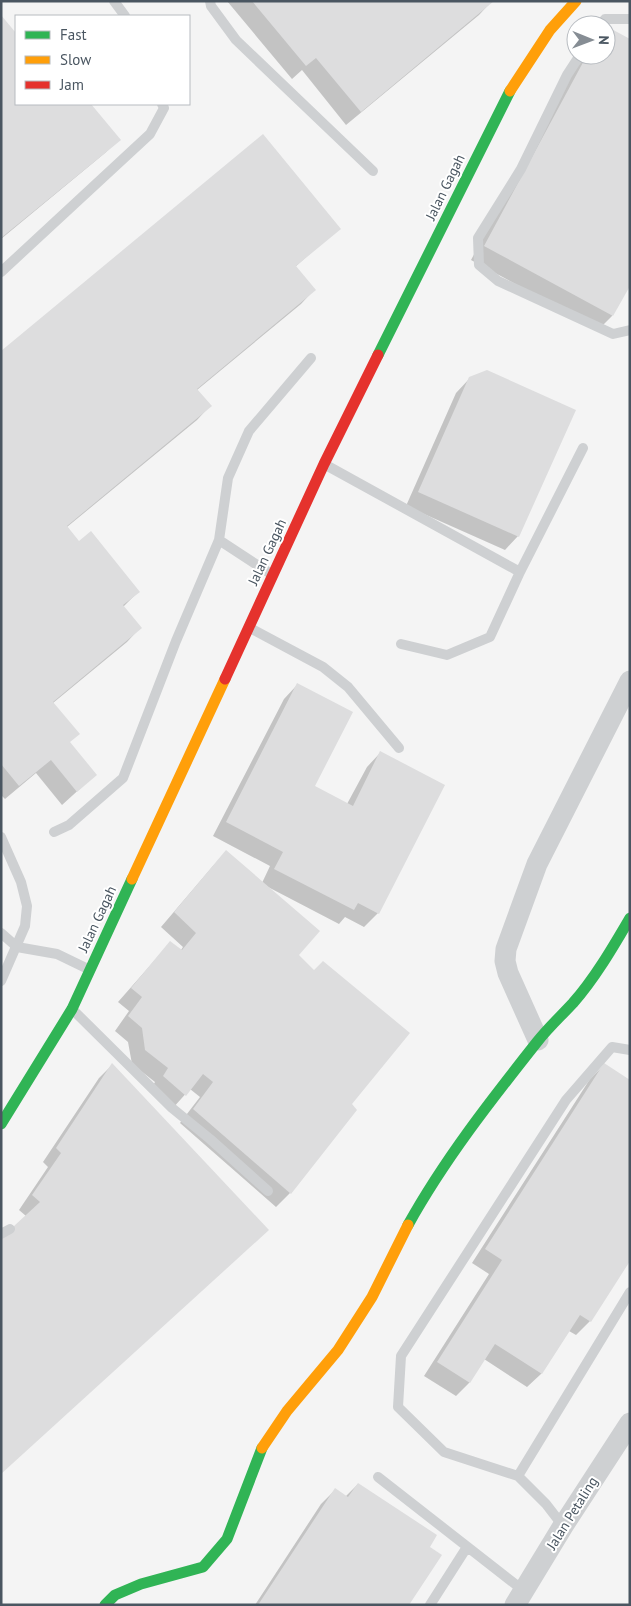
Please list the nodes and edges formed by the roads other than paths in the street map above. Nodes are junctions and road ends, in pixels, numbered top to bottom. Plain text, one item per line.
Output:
1 (114, 1) edge
2 (210, 1) edge
3 (576, 1) edge
4 (124, 15) edge
5 (616, 18) edge
6 (630, 19) edge
7 (574, 65) edge
8 (162, 105) edge
9 (372, 171) dead end
10 (1, 272) edge
11 (630, 330) edge
12 (311, 358) dead end
13 (583, 448) dead end
14 (324, 464) junction
15 (219, 540) junction
16 (520, 572) junction
17 (273, 575) junction
18 (249, 628) junction
19 (401, 644) dead end
20 (630, 681) edge
21 (400, 748) dead end
22 (54, 832) dead end
23 (1, 837) edge
24 (630, 918) edge
25 (1, 933) edge
26 (17, 947) junction
27 (90, 970) junction
28 (1, 982) edge
29 (72, 1009) junction
30 (538, 1040) junction
31 (630, 1050) edge
32 (1, 1124) edge
33 (268, 1191) dead end
34 (630, 1292) edge
35 (630, 1423) edge
36 (518, 1476) junction
37 (378, 1477) dead end
38 (562, 1526) junction
39 (467, 1547) junction
40 (520, 1598) edge
41 (104, 1605) edge
42 (430, 1605) edge

1 - 4 lane
2 - 9 lane
3 - 14 street, Jalan Gagah
5 - 6 lane
7 - 11 lane
8 - 10 lane
12 - 15 lane
13 - 16 lane
14 - 16 lane
14 - 17 street, Jalan Gagah
15 - 17 lane
15 - 22 lane
16 - 19 lane
17 - 18 street, Jalan Gagah
18 - 21 lane
18 - 27 street, Jalan Gagah
20 - 30 street
23 - 26 lane
24 - 30 street
25 - 26 lane
26 - 27 lane
26 - 28 lane
27 - 29 street, Jalan Gagah
29 - 32 street, Jalan Gagah
29 - 33 lane
30 - 41 street
31 - 36 lane
34 - 36 lane
35 - 38 street, Jalan Petaling
36 - 38 lane
37 - 39 lane
38 - 40 street, Jalan Petaling
39 - 40 lane
39 - 42 lane

